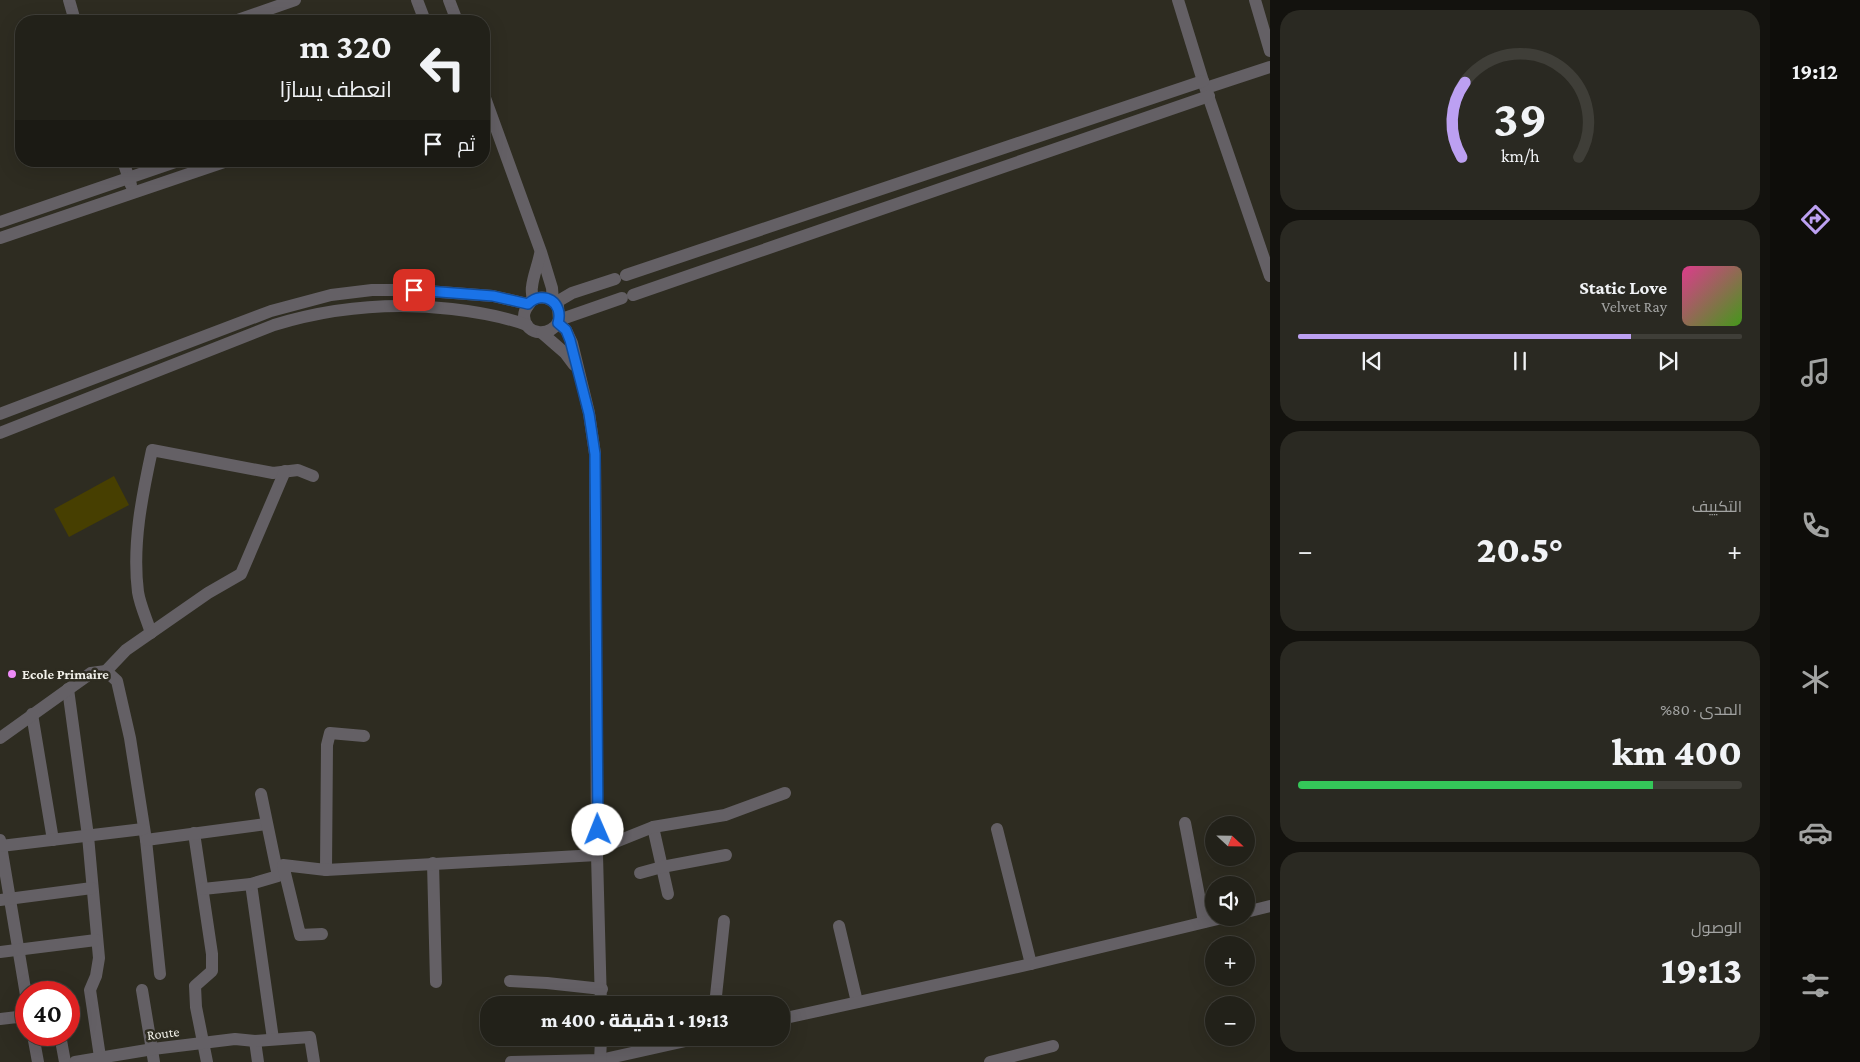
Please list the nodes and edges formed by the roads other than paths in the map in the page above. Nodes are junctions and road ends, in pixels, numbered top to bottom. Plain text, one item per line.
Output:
1 (69, 0) edge
2 (295, 0) edge
3 (417, 0) edge
4 (449, 0) edge
5 (1178, 0) edge
6 (1255, 0) edge
7 (74, 15) edge
8 (254, 15) edge
9 (423, 15) edge
10 (455, 15) edge
11 (1270, 51) edge
12 (1270, 66) edge
13 (1206, 88) junction
14 (490, 112) edge
15 (125, 167) edge
16 (156, 167) edge
17 (208, 167) edge
18 (129, 177) junction
19 (134, 192) junction
20 (0, 222) edge
21 (0, 238) edge
22 (541, 252) junction
23 (1270, 276) edge
24 (530, 302) junction
25 (554, 302) junction
26 (559, 321) junction
27 (527, 325) junction
28 (542, 333) junction
29 (577, 369) junction
30 (0, 414) edge
31 (0, 433) edge
32 (285, 471) junction
33 (312, 476) dead end
34 (151, 633) junction
35 (106, 671) junction
36 (68, 689) junction
37 (32, 714) junction
38 (364, 736) dead end
39 (0, 738) edge
40 (785, 793) dead end
41 (261, 794) dead end
42 (1185, 823) dead end
43 (266, 824) junction
44 (653, 827) junction
45 (996, 829) dead end
46 (194, 833) junction
47 (145, 834) junction
48 (88, 836) junction
49 (52, 840) junction
50 (1, 843) edge
51 (598, 852) junction
52 (726, 855) dead end
53 (433, 863) junction
54 (662, 867) junction
55 (326, 870) junction
56 (640, 873) dead end
57 (251, 884) junction
58 (92, 888) junction
59 (203, 889) junction
60 (668, 894) dead end
61 (5, 899) edge
62 (1270, 906) edge
63 (1255, 910) edge
64 (724, 921) dead end
65 (1204, 922) joint
66 (839, 926) dead end
67 (322, 934) dead end
68 (96, 940) junction
69 (19, 949) junction
70 (0, 952) edge
71 (1031, 964) junction
72 (160, 974) dead end
73 (24, 981) edge
74 (510, 981) dead end
75 (436, 982) dead end
76 (602, 989) junction
77 (142, 990) dead end
78 (602, 996) edge
79 (716, 996) edge
80 (857, 1002) junction
81 (15, 1017) edge
82 (790, 1017) edge
83 (0, 1019) edge
84 (273, 1039) junction
85 (255, 1041) junction
86 (203, 1043) junction
87 (35, 1046) edge
88 (62, 1046) edge
89 (600, 1046) edge
90 (665, 1046) edge
91 (1053, 1046) dead end
92 (153, 1049) junction
93 (100, 1057) junction
94 (560, 1061) edge
95 (600, 1061) edge
96 (38, 1062) edge
97 (64, 1062) edge
98 (75, 1062) edge
99 (154, 1062) edge
100 (207, 1062) edge
101 (258, 1062) edge
102 (314, 1062) edge
103 (511, 1062) edge
104 (990, 1062) edge

1 - 7 street
2 - 8 street
3 - 9 street
4 - 10 street
5 - 13 street
6 - 11 street
12 - 13 street
13 - 23 street
13 - 25 street
13 - 26 street
14 - 22 street
15 - 18 street
16 - 18 street
17 - 19 street
18 - 19 street
18 - 20 street
19 - 21 street
22 - 24 street
22 - 25 street
24 - 25 street
24 - 27 street
24 - 30 street
25 - 26 street
26 - 28 street
26 - 29 street
27 - 28 street
27 - 31 street
28 - 29 street
29 - 51 street
32 - 33 street
32 - 34 street
32 - 34 street
34 - 35 street
35 - 36 street
35 - 47 street
36 - 37 street
36 - 48 street
37 - 39 street
37 - 49 street
38 - 55 street
40 - 44 street
41 - 43 street
42 - 65 street
43 - 46 street
43 - 57 street
44 - 51 street
44 - 54 street
45 - 71 street
46 - 47 street
46 - 59 street
47 - 48 street
47 - 72 street
48 - 49 street
48 - 58 street
49 - 50 street
50 - 61 street
51 - 53 street
51 - 76 street
52 - 54 street
53 - 55 street
53 - 75 street
54 - 56 street
54 - 60 street
55 - 67 street
57 - 59 street
57 - 84 street
58 - 61 street
58 - 68 street
59 - 86 street
61 - 69 street
62 - 63 street
64 - 79 street
65 - 71 street
66 - 80 street
68 - 69 street
68 - 93 street
69 - 70 street
69 - 73 street
71 - 80 street
74 - 76 street
76 - 78 street
77 - 92 street
80 - 82 street
81 - 83 street
84 - 85 street, Route
84 - 102 street, Route
85 - 86 street, Route
85 - 101 street
86 - 92 street, Route
86 - 100 street
87 - 96 street
88 - 97 street
89 - 95 street
90 - 95 street
91 - 104 street
92 - 93 street, Route
92 - 99 street
93 - 98 street, Route
94 - 95 street
94 - 103 street

